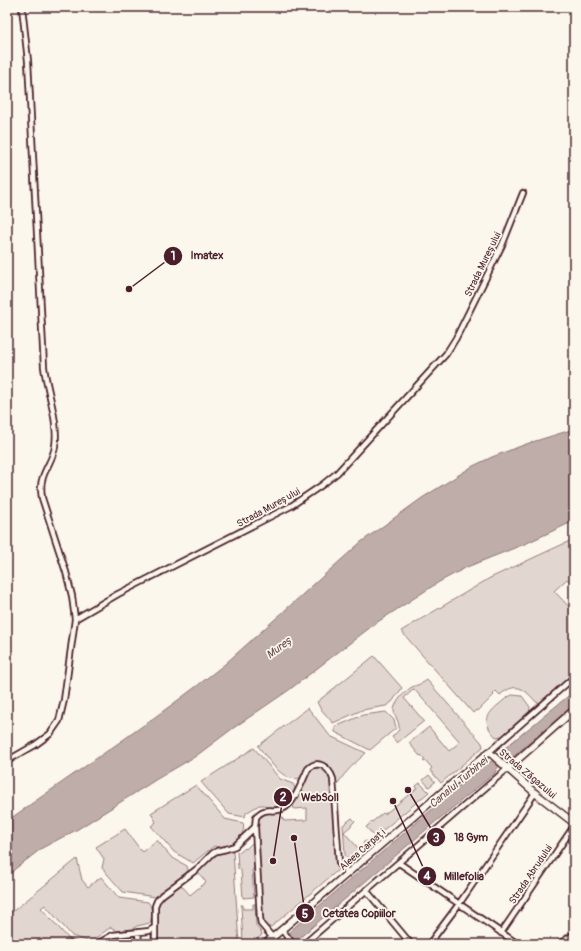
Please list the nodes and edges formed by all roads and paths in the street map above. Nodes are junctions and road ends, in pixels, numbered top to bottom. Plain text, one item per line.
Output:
1 (22, 7) edge
2 (523, 193) dead end
3 (75, 619) junction
4 (574, 677) edge
5 (574, 710) edge
6 (491, 754) junction
7 (7, 761) edge
8 (505, 767) junction
9 (535, 792) junction
10 (574, 824) edge
11 (255, 827) junction
12 (399, 863) junction
13 (348, 873) junction
14 (366, 890) junction
15 (459, 904) junction
16 (154, 928) junction
17 (138, 932) junction
18 (283, 932) junction
19 (501, 933) junction
20 (574, 934) edge
21 (272, 938) junction
22 (97, 944) edge
23 (139, 944) edge
24 (155, 944) edge
25 (266, 944) edge
26 (293, 944) edge
27 (304, 944) edge
28 (411, 944) edge
29 (429, 944) edge
30 (518, 944) edge
31 (560, 944) edge

1 - 3 street
2 - 3 street, Strada Mureșului
3 - 7 street
4 - 6 street
5 - 8 street
6 - 8 street, Strada Zăgazului
6 - 13 street, Aleea Carpați
8 - 9 street, Strada Zăgazului
8 - 12 street
9 - 10 street, Strada Zăgazului
9 - 15 street
10 - 19 street, Strada Abrudului
11 - 13 street
11 - 16 street
11 - 21 street
12 - 14 street
12 - 15 street
13 - 18 street, Aleea Carpați
14 - 27 street
14 - 28 street
15 - 19 street
15 - 29 street
16 - 17 street
16 - 24 street
17 - 22 street
17 - 23 street
18 - 21 street, Aleea Carpați
18 - 26 street
19 - 30 street
20 - 31 street
21 - 25 street, Aleea Carpați

